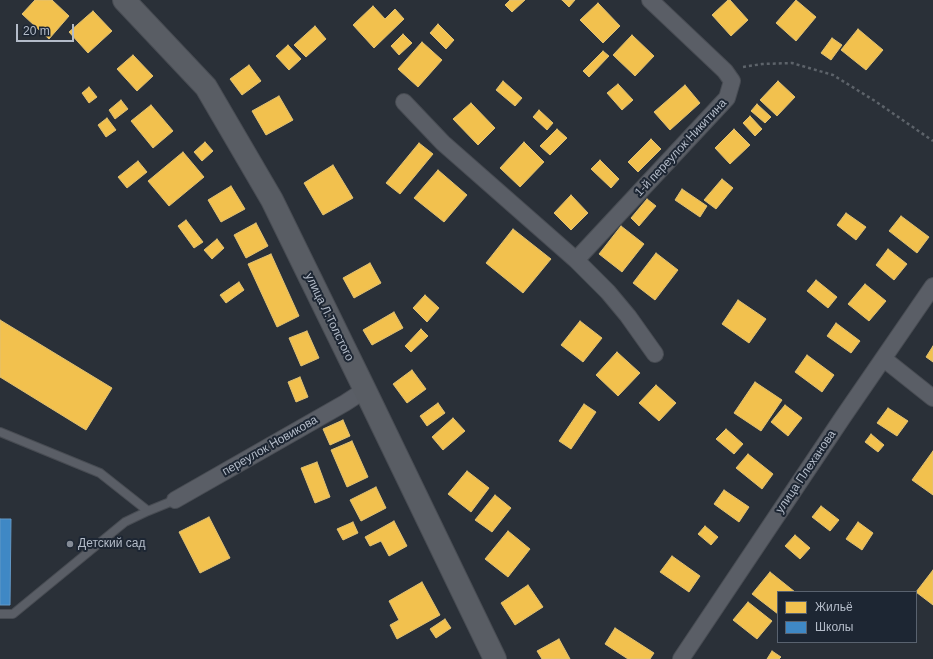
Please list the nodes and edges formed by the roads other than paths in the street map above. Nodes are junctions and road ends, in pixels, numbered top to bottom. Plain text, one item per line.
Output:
1 (124, 0) edge
2 (650, 0) edge
3 (404, 102) dead end
4 (576, 260) junction
5 (933, 286) edge
6 (655, 354) dead end
7 (884, 359) junction
8 (365, 390) junction
9 (933, 398) edge
10 (0, 432) edge
11 (175, 500) joint
12 (148, 511) junction
13 (0, 614) edge
14 (495, 659) edge
15 (681, 659) edge

1 - 8 street, улица Л.Толстого
2 - 4 street, 1-й переулок Никитина
3 - 4 street
4 - 6 street
5 - 7 street, улица Плеханова
7 - 9 street
7 - 15 street, улица Плеханова
8 - 11 street, переулок Новикова
8 - 14 street, улица Л.Толстого
10 - 12 lane
11 - 12 lane
12 - 13 lane

